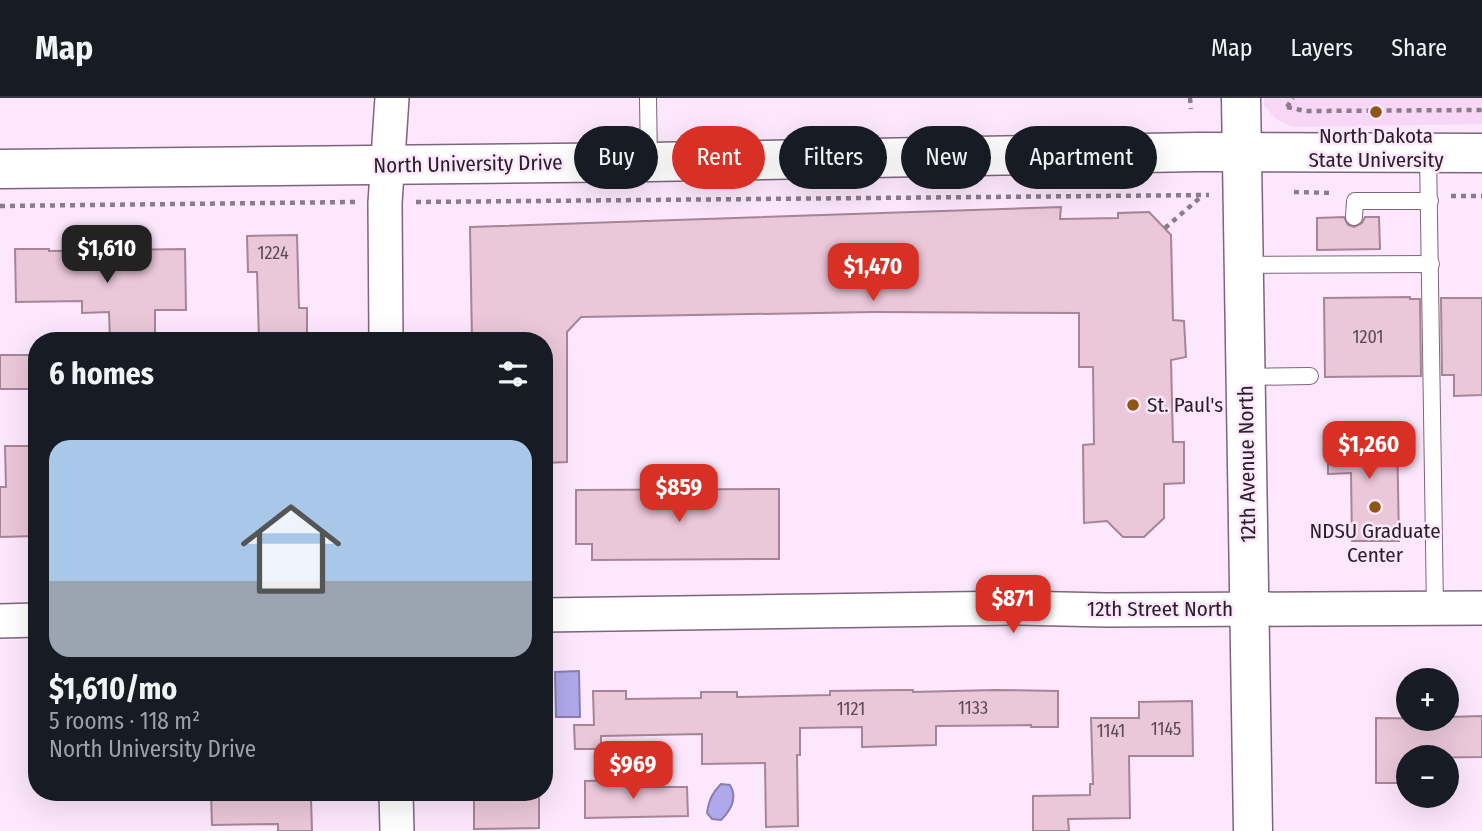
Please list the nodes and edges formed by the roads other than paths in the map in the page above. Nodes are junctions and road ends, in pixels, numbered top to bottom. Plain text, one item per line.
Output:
1 (392, 98) edge
2 (648, 98) edge
3 (1241, 98) edge
4 (648, 126) edge
5 (1241, 152) junction
6 (1428, 153) junction
7 (1482, 153) edge
8 (658, 162) edge
9 (574, 163) edge
10 (387, 165) junction
11 (0, 169) edge
12 (1430, 201) junction
13 (1354, 217) dead end
14 (1431, 264) junction
15 (1244, 265) junction
16 (386, 332) edge
17 (1310, 376) dead end
18 (1246, 377) junction
19 (1250, 608) junction
20 (1436, 608) junction
21 (1482, 608) edge
22 (553, 615) edge
23 (28, 620) edge
24 (0, 621) edge
25 (396, 801) edge
26 (397, 831) edge
27 (1253, 831) edge

1 - 10 street
2 - 4 lane
3 - 5 main road, 12th Avenue North
5 - 6 main road, North University Drive
5 - 8 main road, North University Drive
5 - 15 main road, 12th Avenue North
6 - 7 main road, North University Drive
6 - 12 lane
9 - 10 main road, North University Drive
10 - 11 main road, North University Drive
10 - 16 street
12 - 13 lane
12 - 14 lane
14 - 15 lane
14 - 20 lane
15 - 18 main road, 12th Avenue North
17 - 18 lane
18 - 19 main road, 12th Avenue North
19 - 20 street, 12th Street North
19 - 22 street, 12th Street North
19 - 27 main road, 12th Avenue North
20 - 21 street, 12th Street North
23 - 24 street
25 - 26 street

